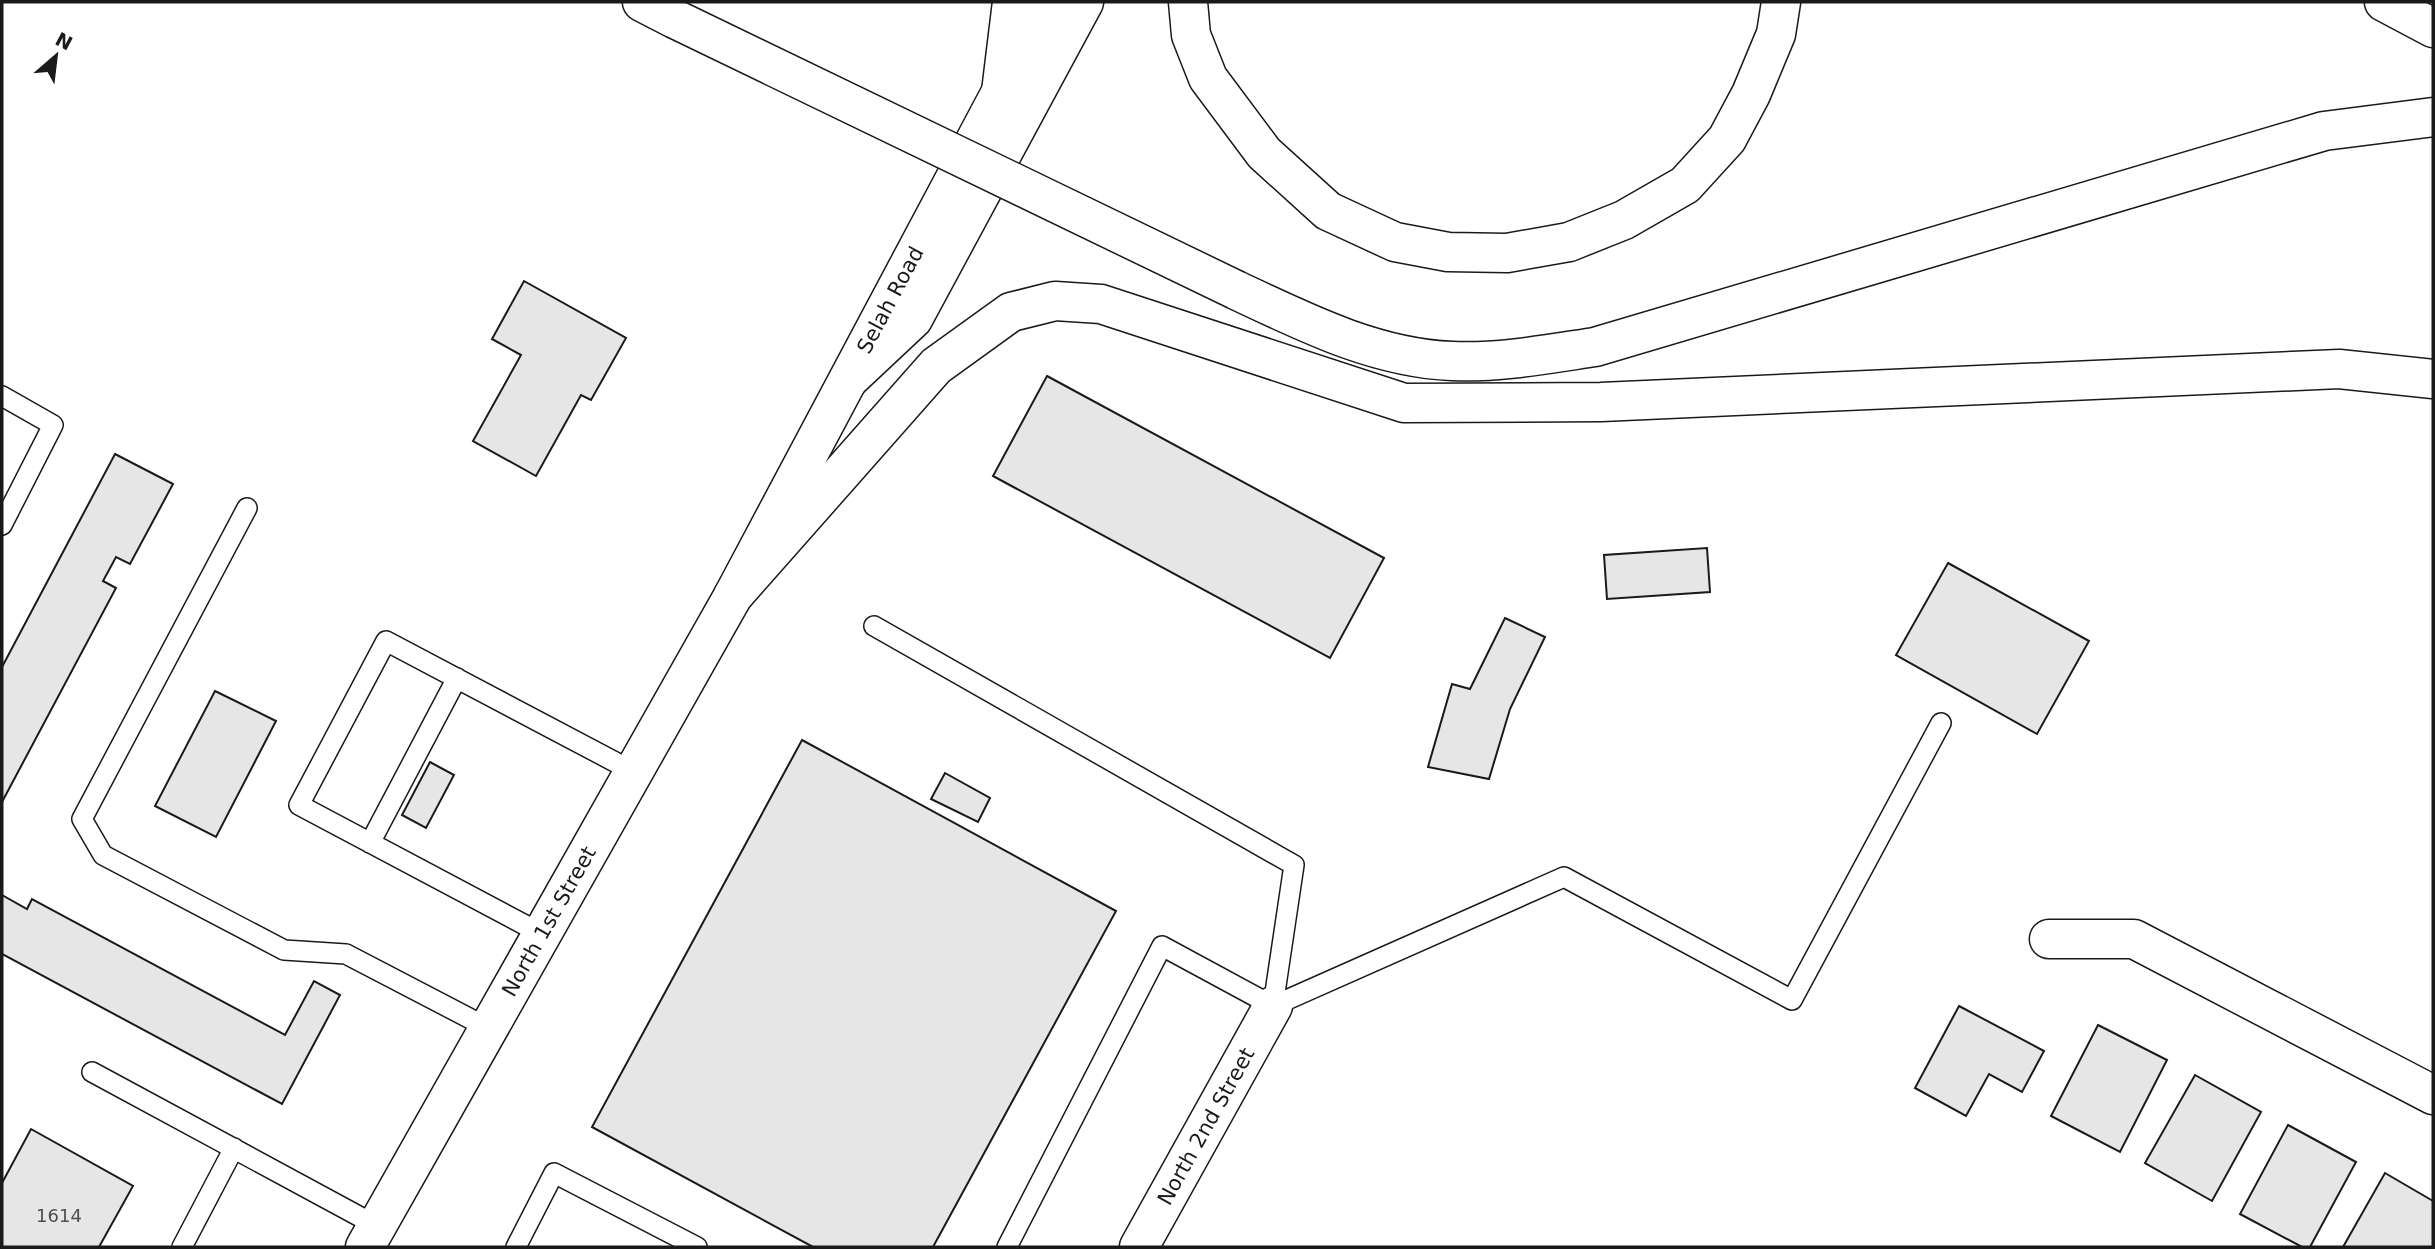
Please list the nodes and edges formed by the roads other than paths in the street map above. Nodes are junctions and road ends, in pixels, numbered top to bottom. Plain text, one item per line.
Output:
1 (642, 2) edge
2 (1012, 2) edge
3 (1047, 2) edge
4 (1084, 2) edge
5 (1188, 2) edge
6 (1781, 2) edge
7 (2384, 2) edge
8 (2433, 28) edge
9 (1001, 92) junction
10 (2433, 117) edge
11 (849, 379) junction
12 (2433, 379) edge
13 (2, 396) edge
14 (247, 508) dead end
15 (2, 525) edge
16 (733, 596) junction
17 (874, 626) dead end
18 (457, 678) junction
19 (1941, 723) dead end
20 (634, 772) junction
21 (370, 843) junction
22 (542, 934) junction
23 (2049, 939) dead end
24 (1273, 1006) junction
25 (490, 1029) junction
26 (92, 1072) dead end
27 (2433, 1095) edge
28 (233, 1148) junction
29 (371, 1237) edge
30 (182, 1247) edge
31 (516, 1247) edge
32 (697, 1247) edge
33 (1007, 1247) edge
34 (1139, 1247) edge

1 - 10 main road, bridge
2 - 9 main road
3 - 9 main road, Selah Road
4 - 11 main road
5 - 6 main road
7 - 8 main road
9 - 11 main road, Selah Road
11 - 16 main road, Selah Road
12 - 16 main road
13 - 15 lane
14 - 25 lane
16 - 20 main road, North 1st Street
17 - 24 lane
18 - 20 lane
18 - 21 lane
18 - 21 lane
19 - 24 lane
20 - 22 main road, North 1st Street
21 - 22 lane
22 - 25 main road, North 1st Street
23 - 27 main road
24 - 33 lane
24 - 34 main road, North 2nd Street
25 - 29 main road, North 1st Street
26 - 28 lane
28 - 29 lane
28 - 30 lane
31 - 32 lane

